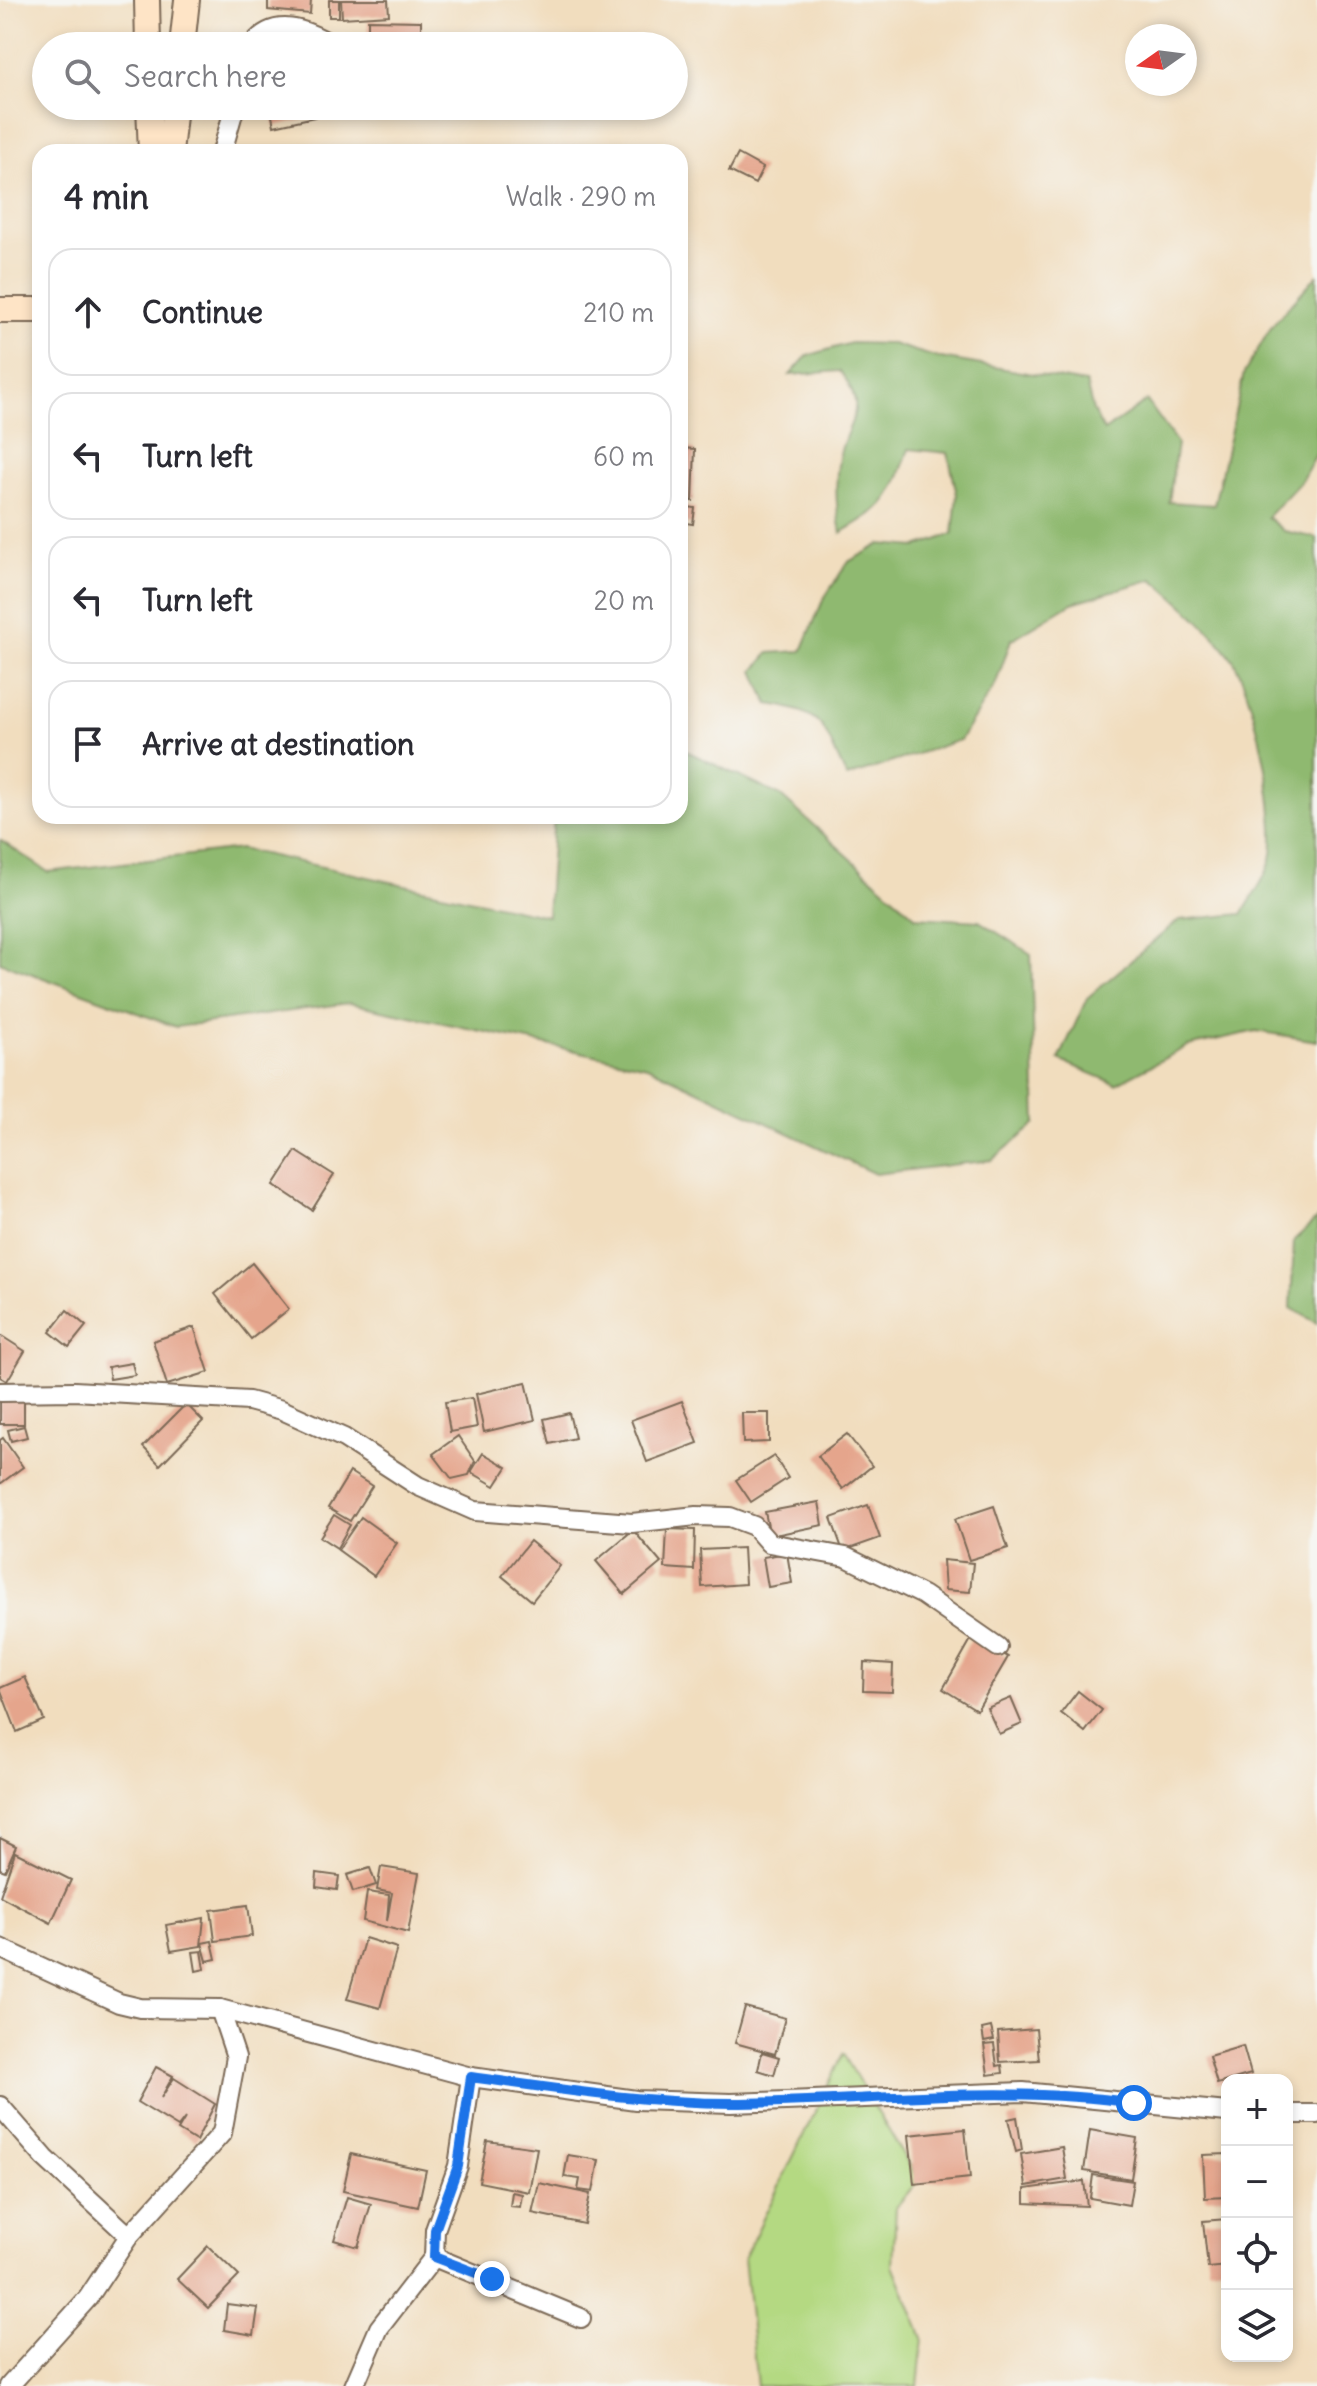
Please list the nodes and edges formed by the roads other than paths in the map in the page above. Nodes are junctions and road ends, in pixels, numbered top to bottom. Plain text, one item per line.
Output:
1 (147, 0) edge
2 (187, 0) edge
3 (148, 32) edge
4 (184, 32) edge
5 (265, 32) edge
6 (311, 32) edge
7 (150, 120) edge
8 (173, 120) edge
9 (231, 120) edge
10 (151, 144) edge
11 (171, 144) edge
12 (224, 144) edge
13 (0, 310) edge
14 (32, 310) edge
15 (0, 1392) edge
16 (998, 1647) dead end
17 (0, 1948) edge
18 (220, 2009) junction
19 (471, 2077) junction
20 (0, 2106) edge
21 (1221, 2111) edge
22 (1293, 2114) edge
23 (1317, 2114) edge
24 (129, 2236) junction
25 (434, 2257) junction
26 (581, 2318) dead end
27 (9, 2386) edge
28 (354, 2386) edge

1 - 3 street
2 - 4 street
5 - 6 street
7 - 10 street
8 - 11 street
9 - 12 street
13 - 14 street
15 - 16 street
17 - 18 street
18 - 19 street
18 - 24 street
19 - 21 street
19 - 25 street
20 - 24 street
22 - 23 street
24 - 27 street
25 - 26 street
25 - 28 street

